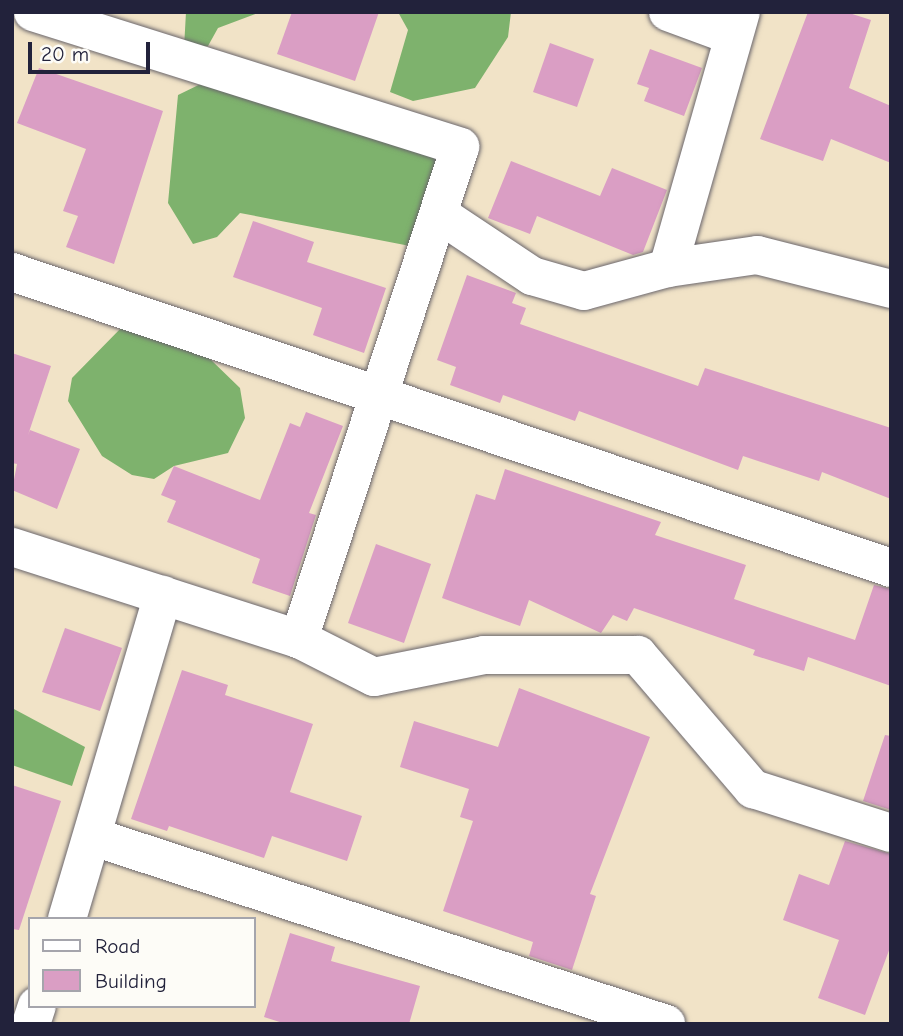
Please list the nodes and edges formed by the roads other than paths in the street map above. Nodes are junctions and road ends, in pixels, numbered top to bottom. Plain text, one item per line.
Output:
1 (33, 12) edge
2 (668, 12) edge
3 (737, 24) edge
4 (439, 214) junction
5 (668, 268) junction
6 (12, 272) edge
7 (891, 289) edge
8 (377, 393) junction
9 (12, 547) edge
10 (891, 568) edge
11 (163, 595) junction
12 (299, 639) junction
13 (891, 833) edge
14 (94, 837) junction
15 (68, 917) edge
16 (666, 1024) edge

1 - 4 street
2 - 3 street
3 - 5 street
4 - 5 street
4 - 8 street
5 - 7 street
6 - 8 street
8 - 10 street
8 - 12 street
9 - 11 street
11 - 12 street
11 - 14 street
12 - 13 street
14 - 15 street
14 - 16 street

